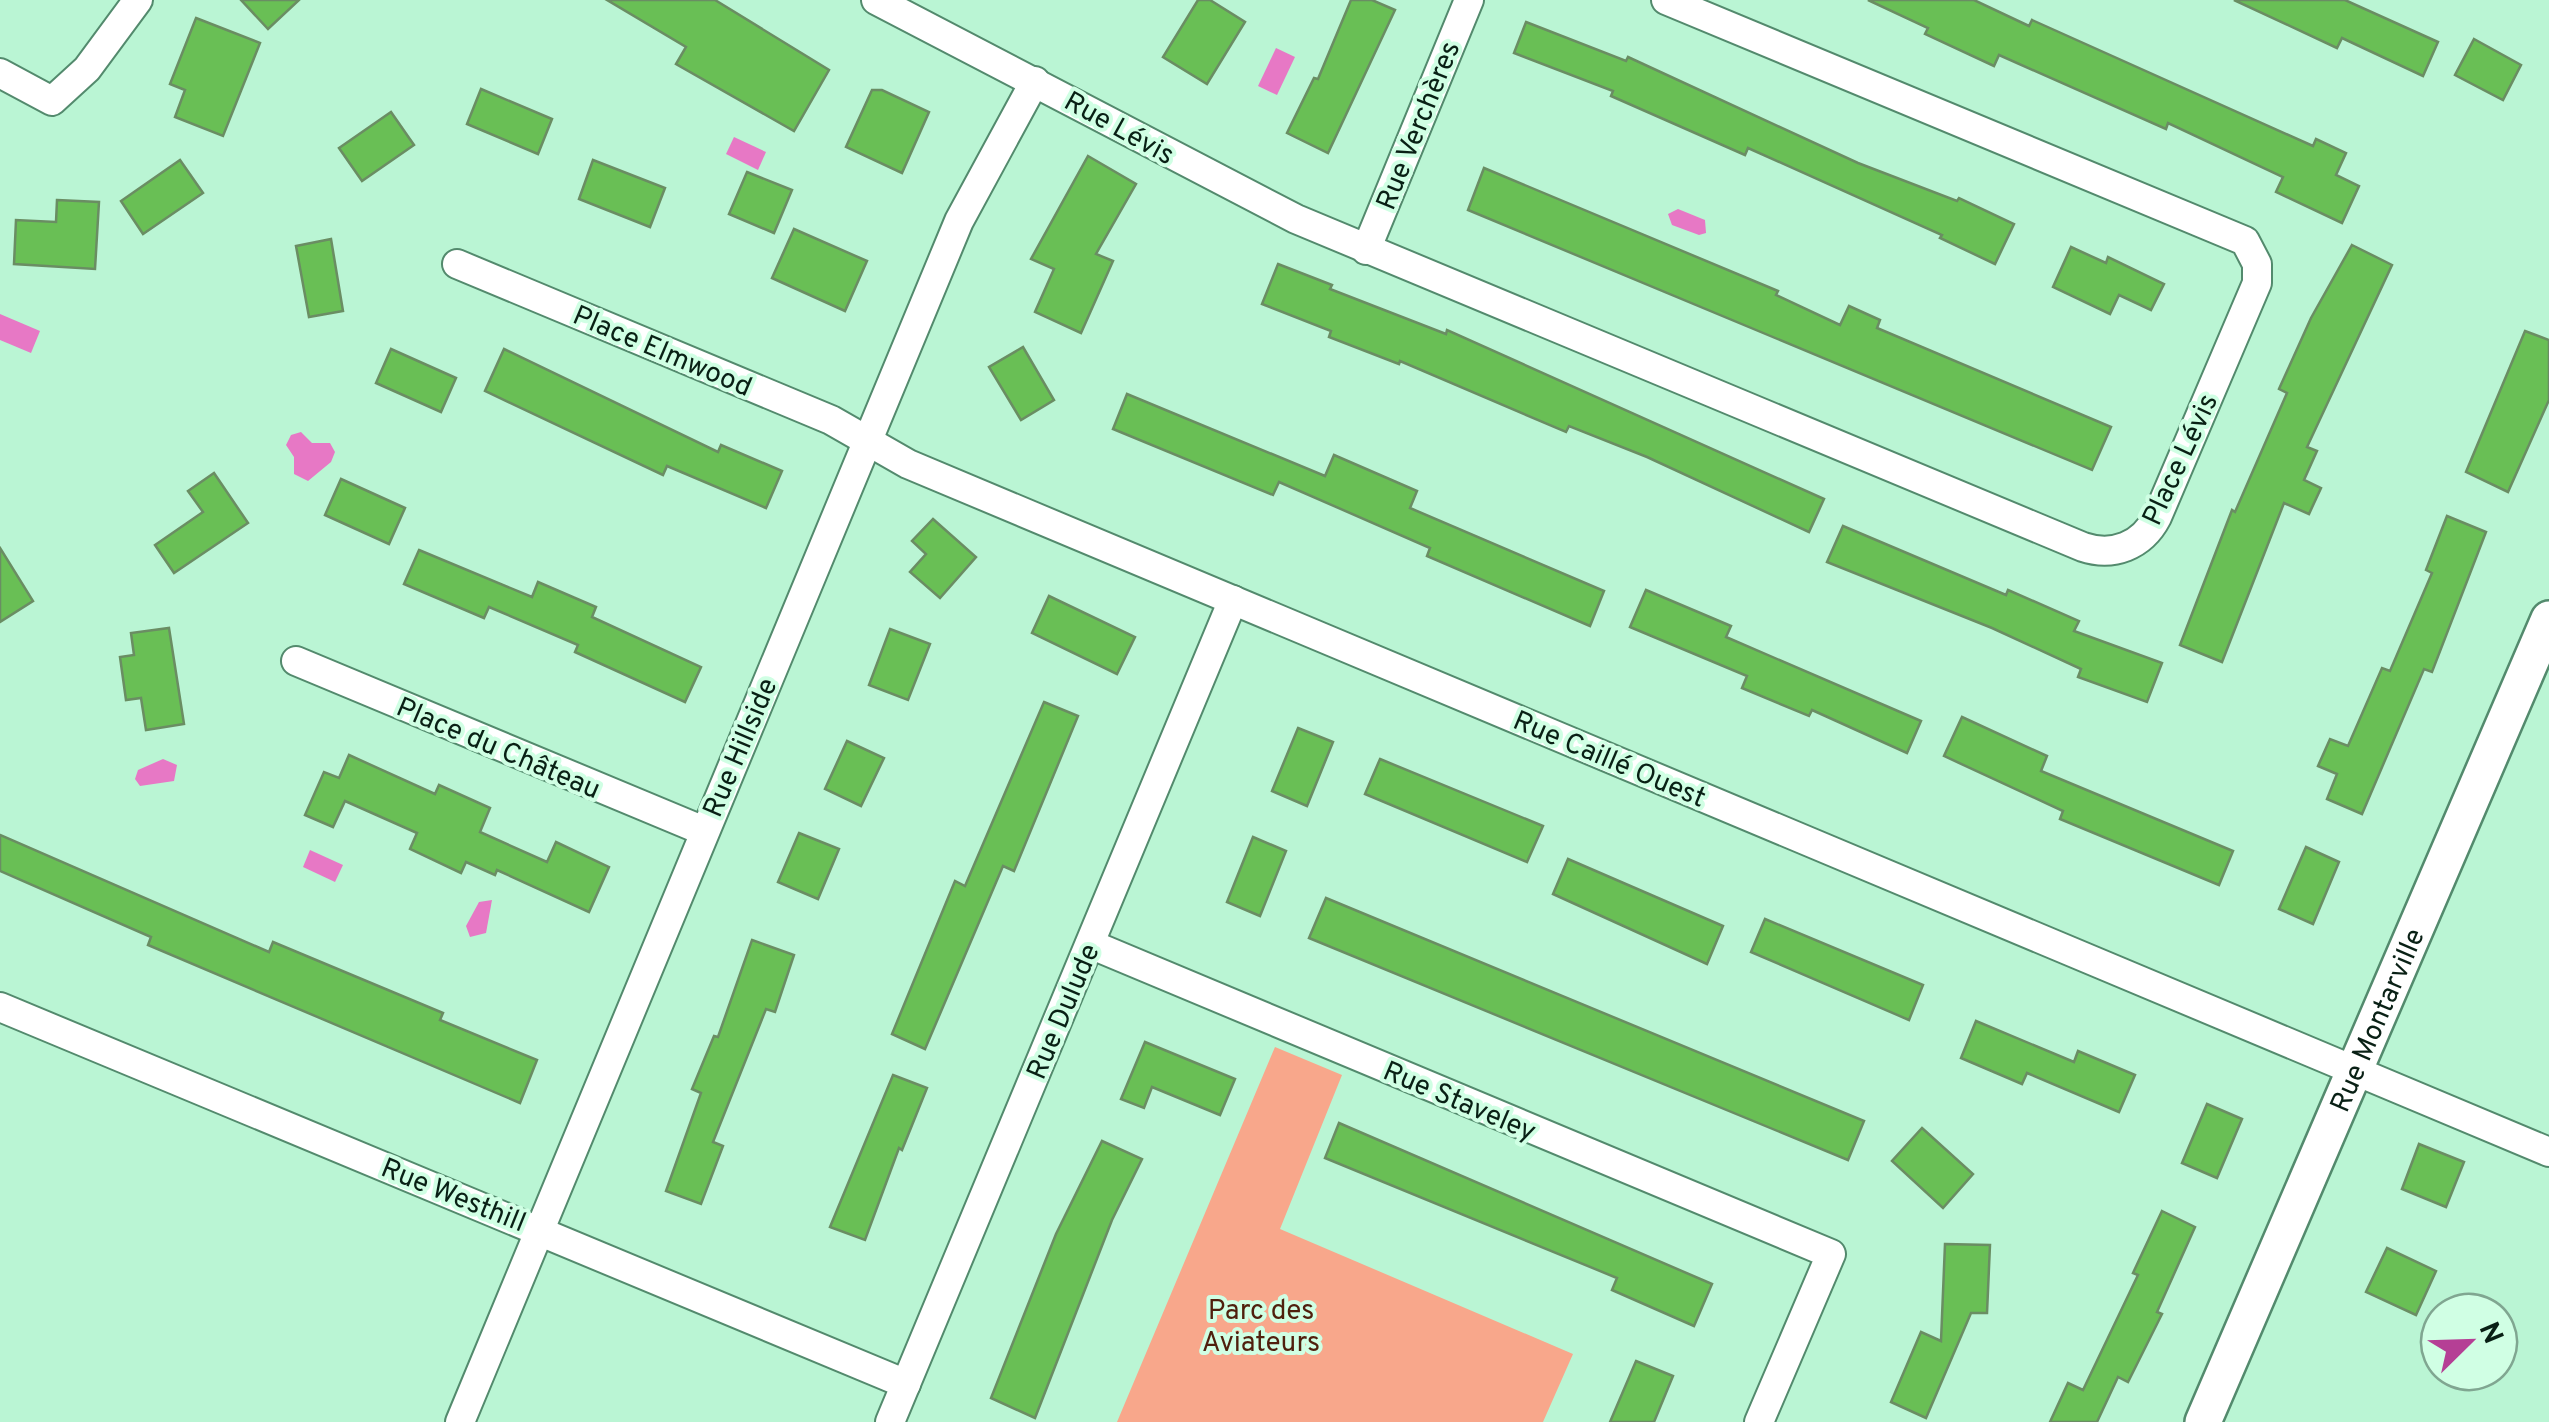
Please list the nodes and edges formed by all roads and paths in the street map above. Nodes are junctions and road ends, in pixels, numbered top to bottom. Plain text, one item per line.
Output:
1 (138, 0) edge
2 (1469, 0) edge
3 (1666, 0) edge
4 (880, 1) edge
5 (0, 73) edge
6 (1035, 81) junction
7 (1366, 250) junction
8 (457, 264) dead end
9 (866, 444) junction
10 (1233, 600) junction
11 (2549, 619) edge
12 (296, 661) dead end
13 (704, 832) junction
14 (1090, 944) junction
15 (0, 1008) edge
16 (2356, 1069) junction
17 (2549, 1152) edge
18 (539, 1229) junction
19 (906, 1384) junction
20 (460, 1422) edge
21 (890, 1422) edge
22 (1759, 1422) edge
23 (2203, 1422) edge

1 - 5 street
2 - 7 street, Rue Verchères
3 - 7 street, Place Lévis
4 - 6 street, Rue Lévis
6 - 7 street, Rue Lévis
6 - 9 street, Rue Hillside
8 - 9 street, Place Elmwood
9 - 10 street, Rue Caillé Ouest
9 - 13 street, Rue Hillside
10 - 14 street, Rue Dulude
10 - 16 street, Rue Caillé Ouest
11 - 16 street, Rue Montarville
12 - 13 street, Place du Château
13 - 18 street, Rue Hillside
14 - 19 street, Rue Dulude
14 - 22 street, Rue Staveley
15 - 18 street, Rue Westhill
16 - 17 street, Rue Caillé Ouest
16 - 23 street, Rue Montarville
18 - 19 street, Rue Westhill
18 - 20 street, Rue Hillside
19 - 21 street, Rue Dulude

